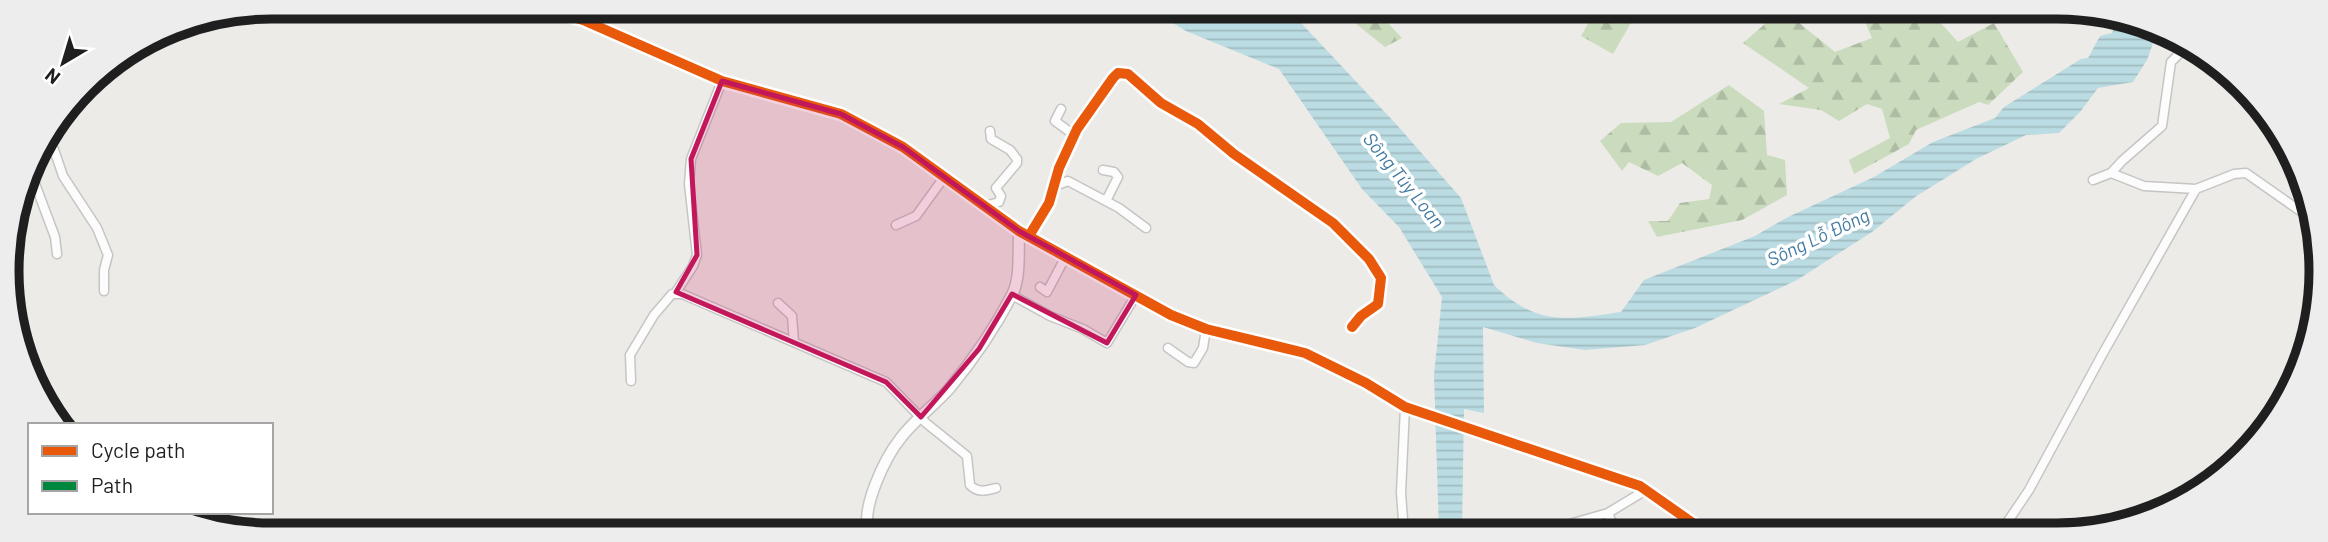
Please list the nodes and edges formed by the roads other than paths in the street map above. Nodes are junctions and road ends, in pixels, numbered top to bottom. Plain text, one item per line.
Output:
1 (580, 19) edge
2 (2182, 52) edge
3 (722, 81) junction
4 (1061, 109) dead end
5 (990, 131) dead end
6 (1074, 135) junction
7 (53, 146) edge
8 (1103, 170) dead end
9 (2111, 173) junction
10 (945, 177) junction
11 (2093, 180) dead end
12 (35, 184) edge
13 (1055, 186) junction
14 (2196, 189) junction
15 (1106, 201) junction
16 (985, 206) junction
17 (2301, 212) edge
18 (897, 225) dead end
19 (1146, 228) dead end
20 (1024, 234) junction
21 (57, 254) dead end
22 (1066, 256) junction
23 (1040, 287) dead end
24 (104, 291) dead end
25 (676, 292) junction
26 (1012, 295) junction
27 (1136, 295) junction
28 (778, 303) dead end
29 (1352, 327) dead end
30 (1206, 329) junction
31 (794, 342) junction
32 (1168, 348) dead end
33 (631, 381) dead end
34 (1405, 407) junction
35 (921, 417) junction
36 (996, 488) dead end
37 (1646, 491) junction
38 (1608, 513) junction
39 (866, 523) edge
40 (1403, 523) edge
41 (1573, 523) edge
42 (1612, 523) edge
43 (1692, 523) edge
44 (2007, 523) edge

1 - 3 street
2 - 9 street
3 - 10 street
3 - 25 street
4 - 6 street
5 - 16 street
6 - 13 street
6 - 29 street
7 - 24 street
8 - 15 street
9 - 11 street
9 - 14 street
10 - 16 street
10 - 18 street
12 - 21 street
13 - 15 street
13 - 20 street
14 - 17 street
14 - 44 street
15 - 19 street
16 - 20 street
20 - 22 street
20 - 26 street
22 - 23 street
22 - 27 street
25 - 31 street
25 - 33 street
26 - 27 street
26 - 35 street
27 - 30 street
28 - 31 street
30 - 32 street
30 - 34 street
31 - 35 street
34 - 37 street
34 - 40 street
35 - 36 street
35 - 39 street
37 - 38 street
37 - 43 street
38 - 41 street
38 - 42 street

